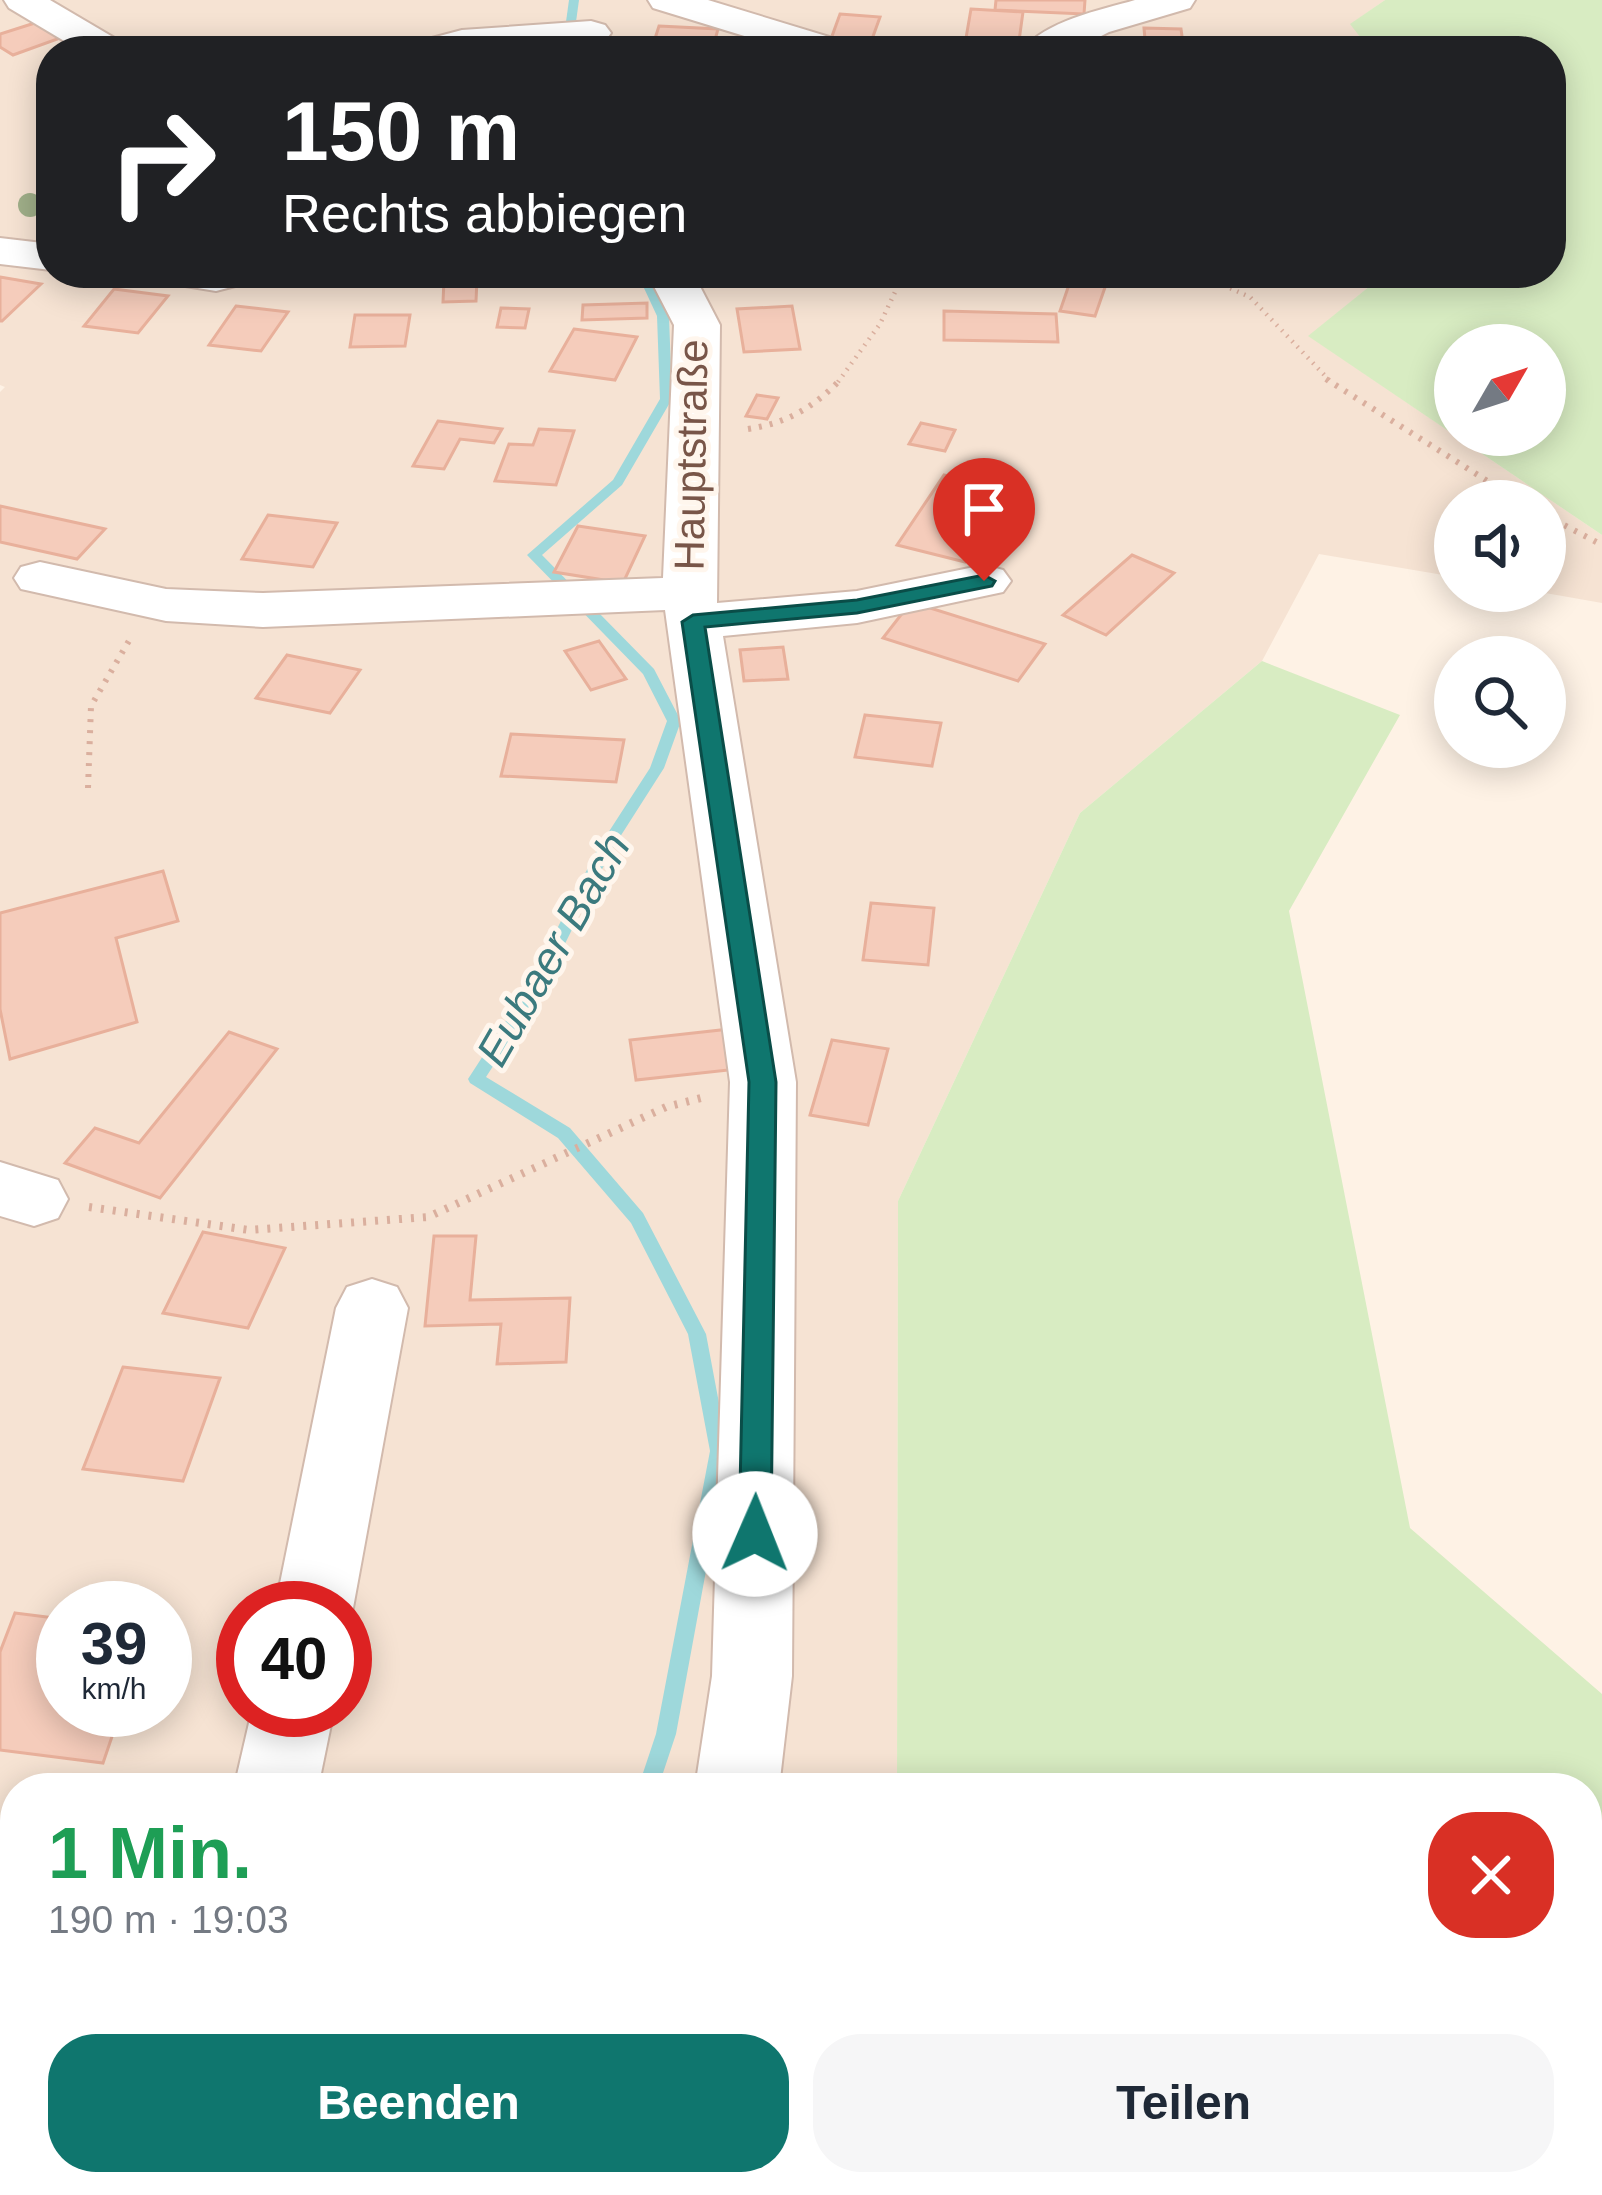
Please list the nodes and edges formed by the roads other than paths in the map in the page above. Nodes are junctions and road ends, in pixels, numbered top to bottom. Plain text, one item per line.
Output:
1 (23, 0) edge
2 (667, 0) edge
3 (1176, 0) edge
4 (580, 31) edge
5 (84, 36) edge
6 (526, 36) edge
7 (786, 36) edge
8 (1070, 36) edge
9 (0, 251) edge
10 (36, 255) edge
11 (678, 288) edge
12 (40, 578) dead end
13 (984, 581) dead end
14 (691, 607) junction
15 (372, 1308) dead end
16 (319, 1581) edge
17 (287, 1737) edge
18 (279, 1773) edge
19 (739, 1773) edge

1 - 5 street
2 - 7 street
3 - 8 street
4 - 6 street
9 - 10 street
11 - 14 street, Hauptstraße
12 - 14 street
13 - 14 street
14 - 19 street, Hauptstraße
15 - 16 street
17 - 18 street

